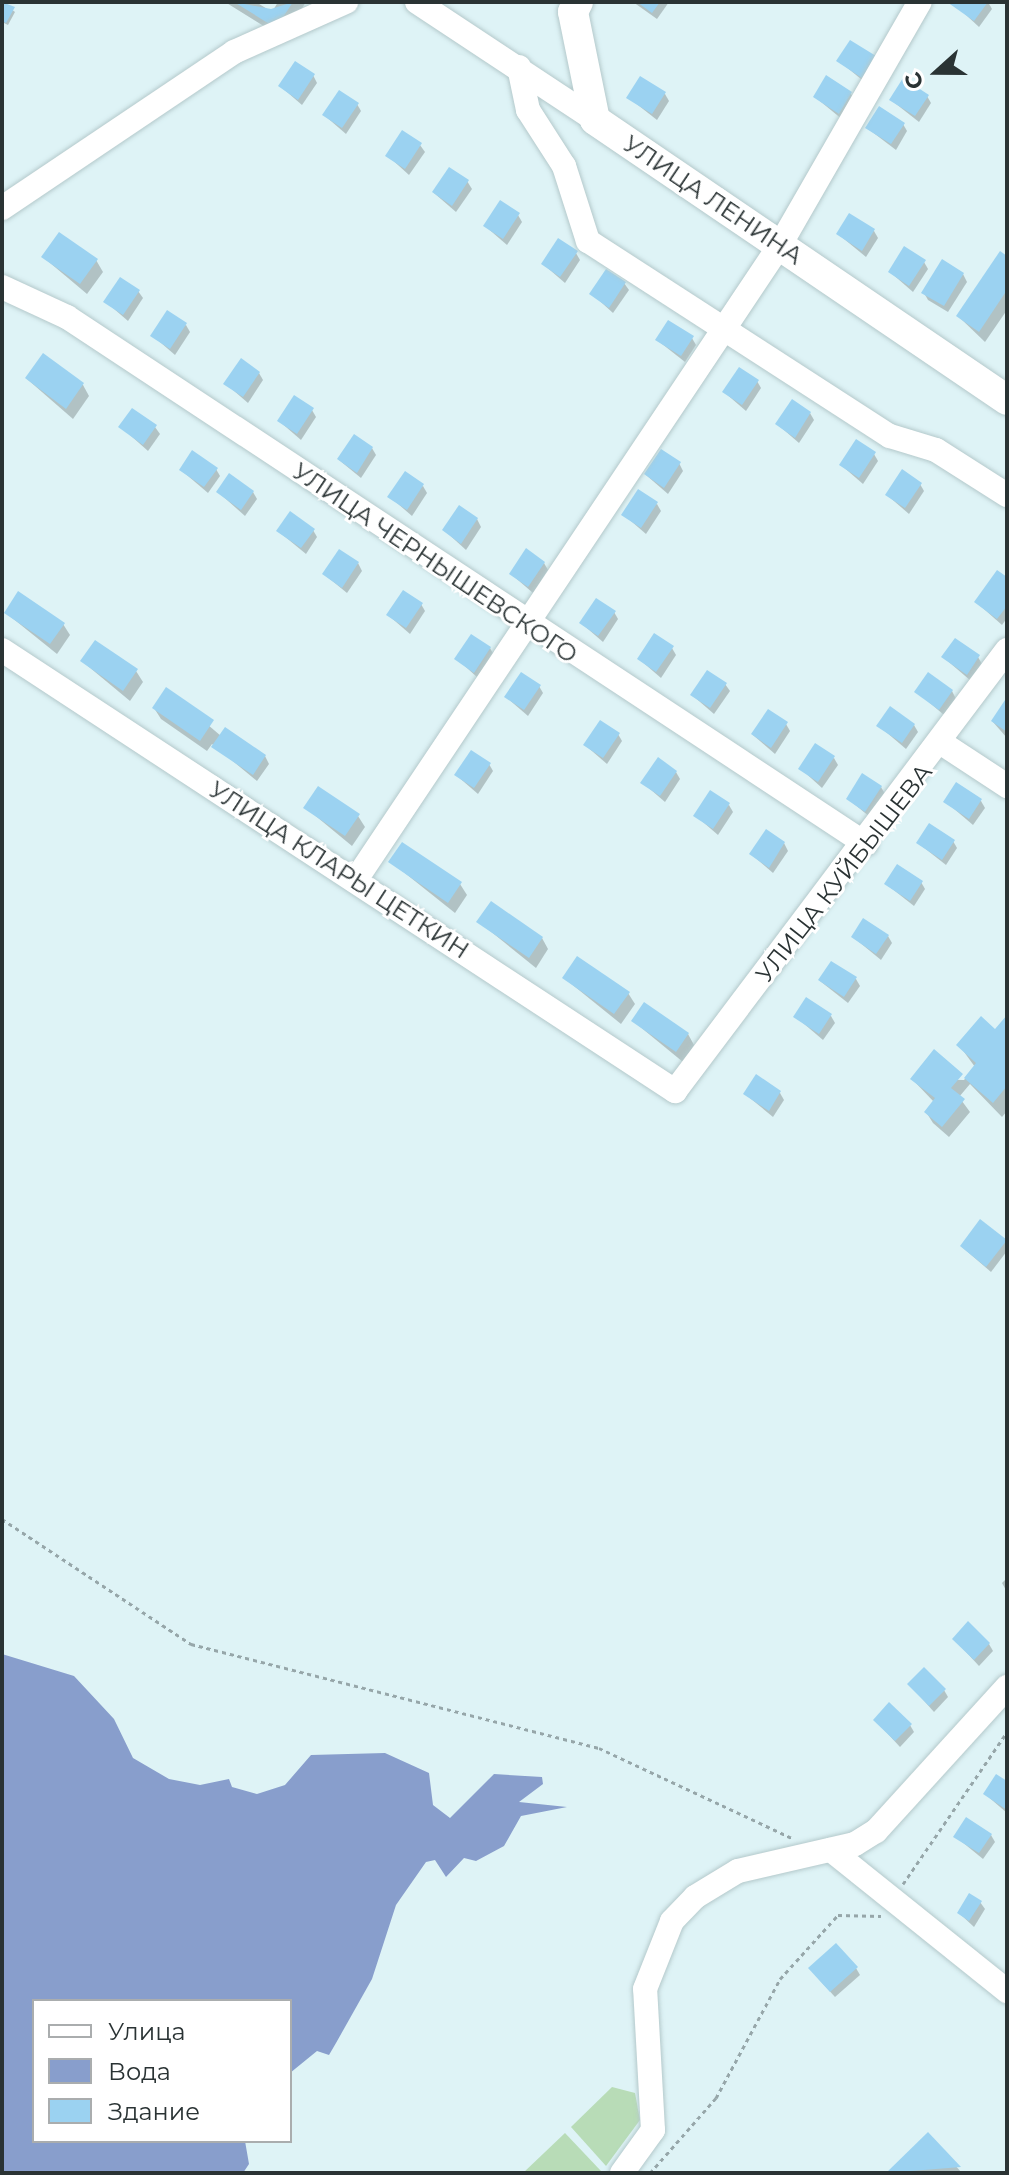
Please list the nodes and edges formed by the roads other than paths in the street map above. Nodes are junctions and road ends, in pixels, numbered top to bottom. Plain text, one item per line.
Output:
1 (346, 2) edge
2 (417, 2) edge
3 (578, 2) edge
4 (920, 2) edge
5 (519, 67) junction
6 (595, 120) junction
7 (34, 185) junction
8 (2, 193) edge
9 (2, 208) edge
10 (780, 245) junction
11 (2, 287) edge
12 (724, 331) junction
13 (1007, 400) edge
14 (1007, 495) edge
15 (527, 627) junction
16 (2, 650) edge
17 (1007, 650) edge
18 (943, 744) junction
19 (1007, 786) edge
20 (866, 844) junction
21 (355, 881) junction
22 (675, 1091) joint
23 (1007, 1687) edge
24 (825, 1852) junction
25 (1007, 1991) edge
26 (640, 2170) edge

1 - 7 street
2 - 5 street, УЛИЦА ЛЕНИНА
3 - 6 main road
4 - 10 street
5 - 6 street, УЛИЦА ЛЕНИНА
5 - 12 street
6 - 10 main road, УЛИЦА ЛЕНИНА
7 - 8 street
7 - 9 street
10 - 12 street
10 - 13 main road, УЛИЦА ЛЕНИНА
11 - 15 street, УЛИЦА ЧЕРНЫШЕВСКОГО
12 - 14 street
12 - 15 street
15 - 20 street, УЛИЦА ЧЕРНЫШЕВСКОГО
15 - 21 street
16 - 21 street, УЛИЦА КЛАРЫ ЦЕТКИН
17 - 18 street, УЛИЦА КУЙБЫШЕВА
18 - 19 street
18 - 20 street, УЛИЦА КУЙБЫШЕВА
20 - 22 street, УЛИЦА КУЙБЫШЕВА
21 - 22 street, УЛИЦА КЛАРЫ ЦЕТКИН
23 - 24 street
24 - 25 street
24 - 26 street

